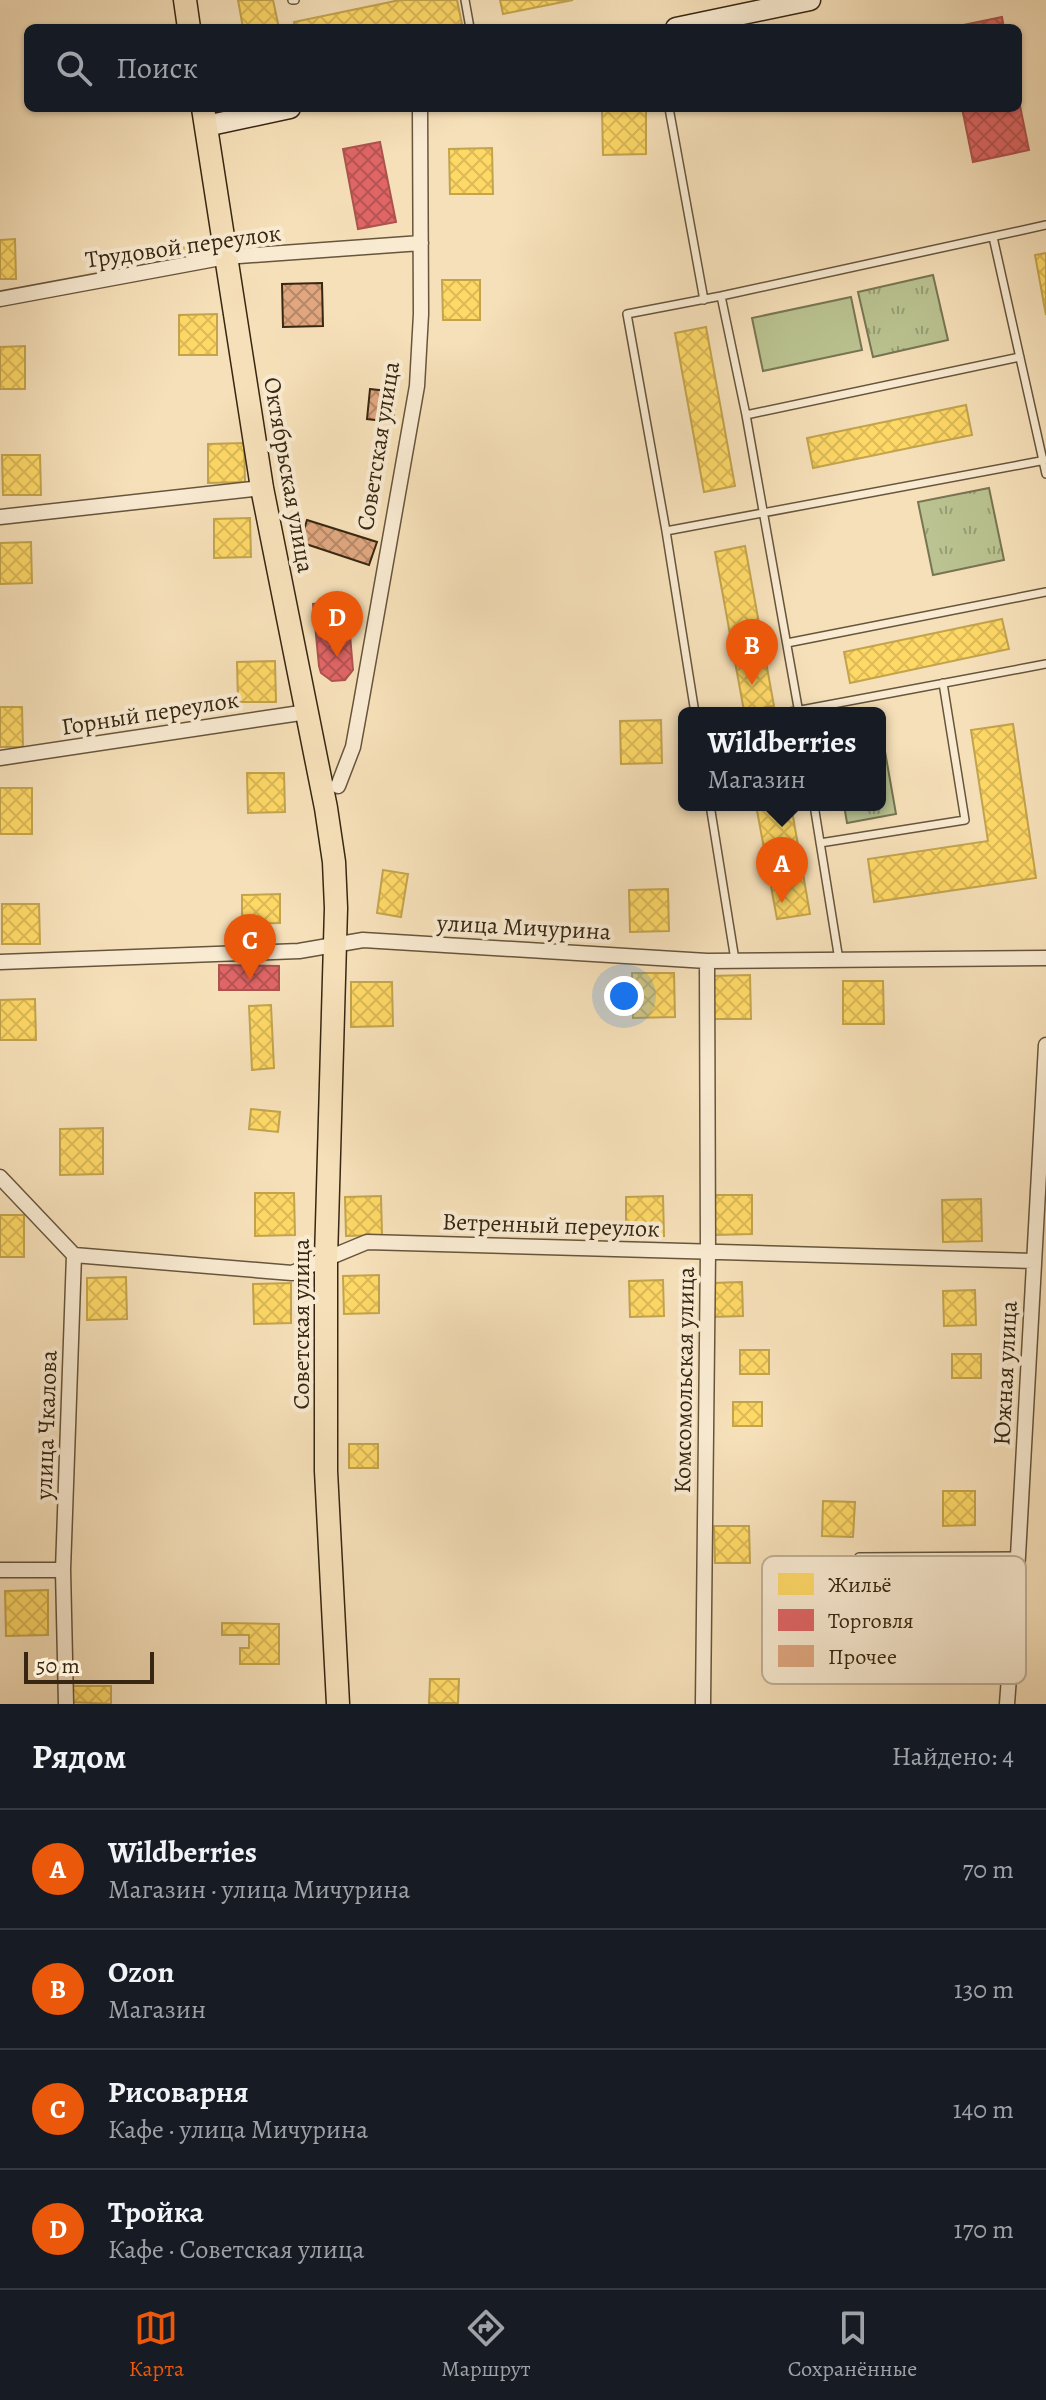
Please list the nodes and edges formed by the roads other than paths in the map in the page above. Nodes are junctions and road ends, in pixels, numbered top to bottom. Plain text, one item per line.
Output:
1 (185, 0) edge
2 (465, 0) edge
3 (810, 0) edge
4 (188, 24) edge
5 (469, 24) edge
6 (695, 24) edge
7 (252, 112) edge
8 (420, 112) edge
9 (670, 112) edge
10 (204, 117) edge
11 (1046, 225) edge
12 (993, 237) junction
13 (421, 243) junction
14 (226, 257) junction
15 (721, 296) junction
16 (0, 299) edge
17 (704, 300) junction
18 (1020, 357) junction
19 (746, 415) junction
20 (1045, 461) edge
21 (1046, 474) edge
22 (262, 488) junction
23 (764, 513) junction
24 (0, 517) edge
25 (666, 531) junction
26 (1046, 592) edge
27 (787, 643) junction
28 (1046, 664) edge
29 (943, 683) junction
30 (694, 707) edge
31 (798, 707) edge
32 (824, 707) edge
33 (307, 712) junction
34 (0, 758) edge
35 (338, 786) dead end
36 (711, 811) edge
37 (815, 811) edge
38 (820, 843) junction
39 (334, 945) junction
40 (1046, 958) edge
41 (735, 960) junction
42 (839, 960) junction
43 (707, 961) junction
44 (0, 962) edge
45 (1046, 1045) edge
46 (1044, 1112) edge
47 (0, 1177) edge
48 (708, 1252) junction
49 (74, 1255) junction
50 (326, 1259) junction
51 (1033, 1261) junction
52 (1018, 1556) edge
53 (0, 1570) edge
54 (63, 1570) junction
55 (1008, 1684) edge
56 (66, 1704) edge
57 (338, 1704) edge
58 (703, 1704) edge
59 (1007, 1704) edge

1 - 4 main road
2 - 5 lane
3 - 6 main road
7 - 10 main road
8 - 13 street, Советская улица
9 - 17 lane
10 - 14 main road, Октябрьская улица
11 - 12 lane
12 - 15 lane
12 - 18 lane
13 - 14 street, Трудовой переулок
13 - 35 street, Советская улица
14 - 16 street, Трудовой переулок
14 - 22 main road, Октябрьская улица
15 - 17 lane
15 - 19 lane
17 - 25 lane
18 - 19 lane
18 - 20 lane
19 - 23 lane
20 - 21 lane
20 - 23 lane
22 - 24 street
22 - 33 main road, Октябрьская улица
23 - 25 lane
23 - 27 lane
25 - 30 lane
26 - 27 lane
27 - 31 lane
28 - 29 lane
29 - 32 lane
29 - 38 lane
33 - 34 street, Горный переулок
33 - 39 main road, Октябрьская улица
36 - 41 lane
37 - 38 lane
38 - 42 lane
39 - 43 street, улица Мичурина
39 - 44 street, улица Мичурина
39 - 50 main road, Советская улица
40 - 42 street, улица Мичурина
41 - 42 street, улица Мичурина
41 - 43 street, улица Мичурина
43 - 48 street, Комсомольская улица
45 - 46 street, Южная улица
46 - 51 street, Южная улица
47 - 49 street
48 - 50 street, Ветренный переулок
48 - 51 street, Ветренный переулок
48 - 58 street, Комсомольская улица
49 - 50 street, Ветренный переулок
49 - 54 street, улица Чкалова
50 - 57 main road, Советская улица
51 - 52 street, Южная улица
53 - 54 street
54 - 56 street, улица Чкалова
55 - 59 street, Южная улица

